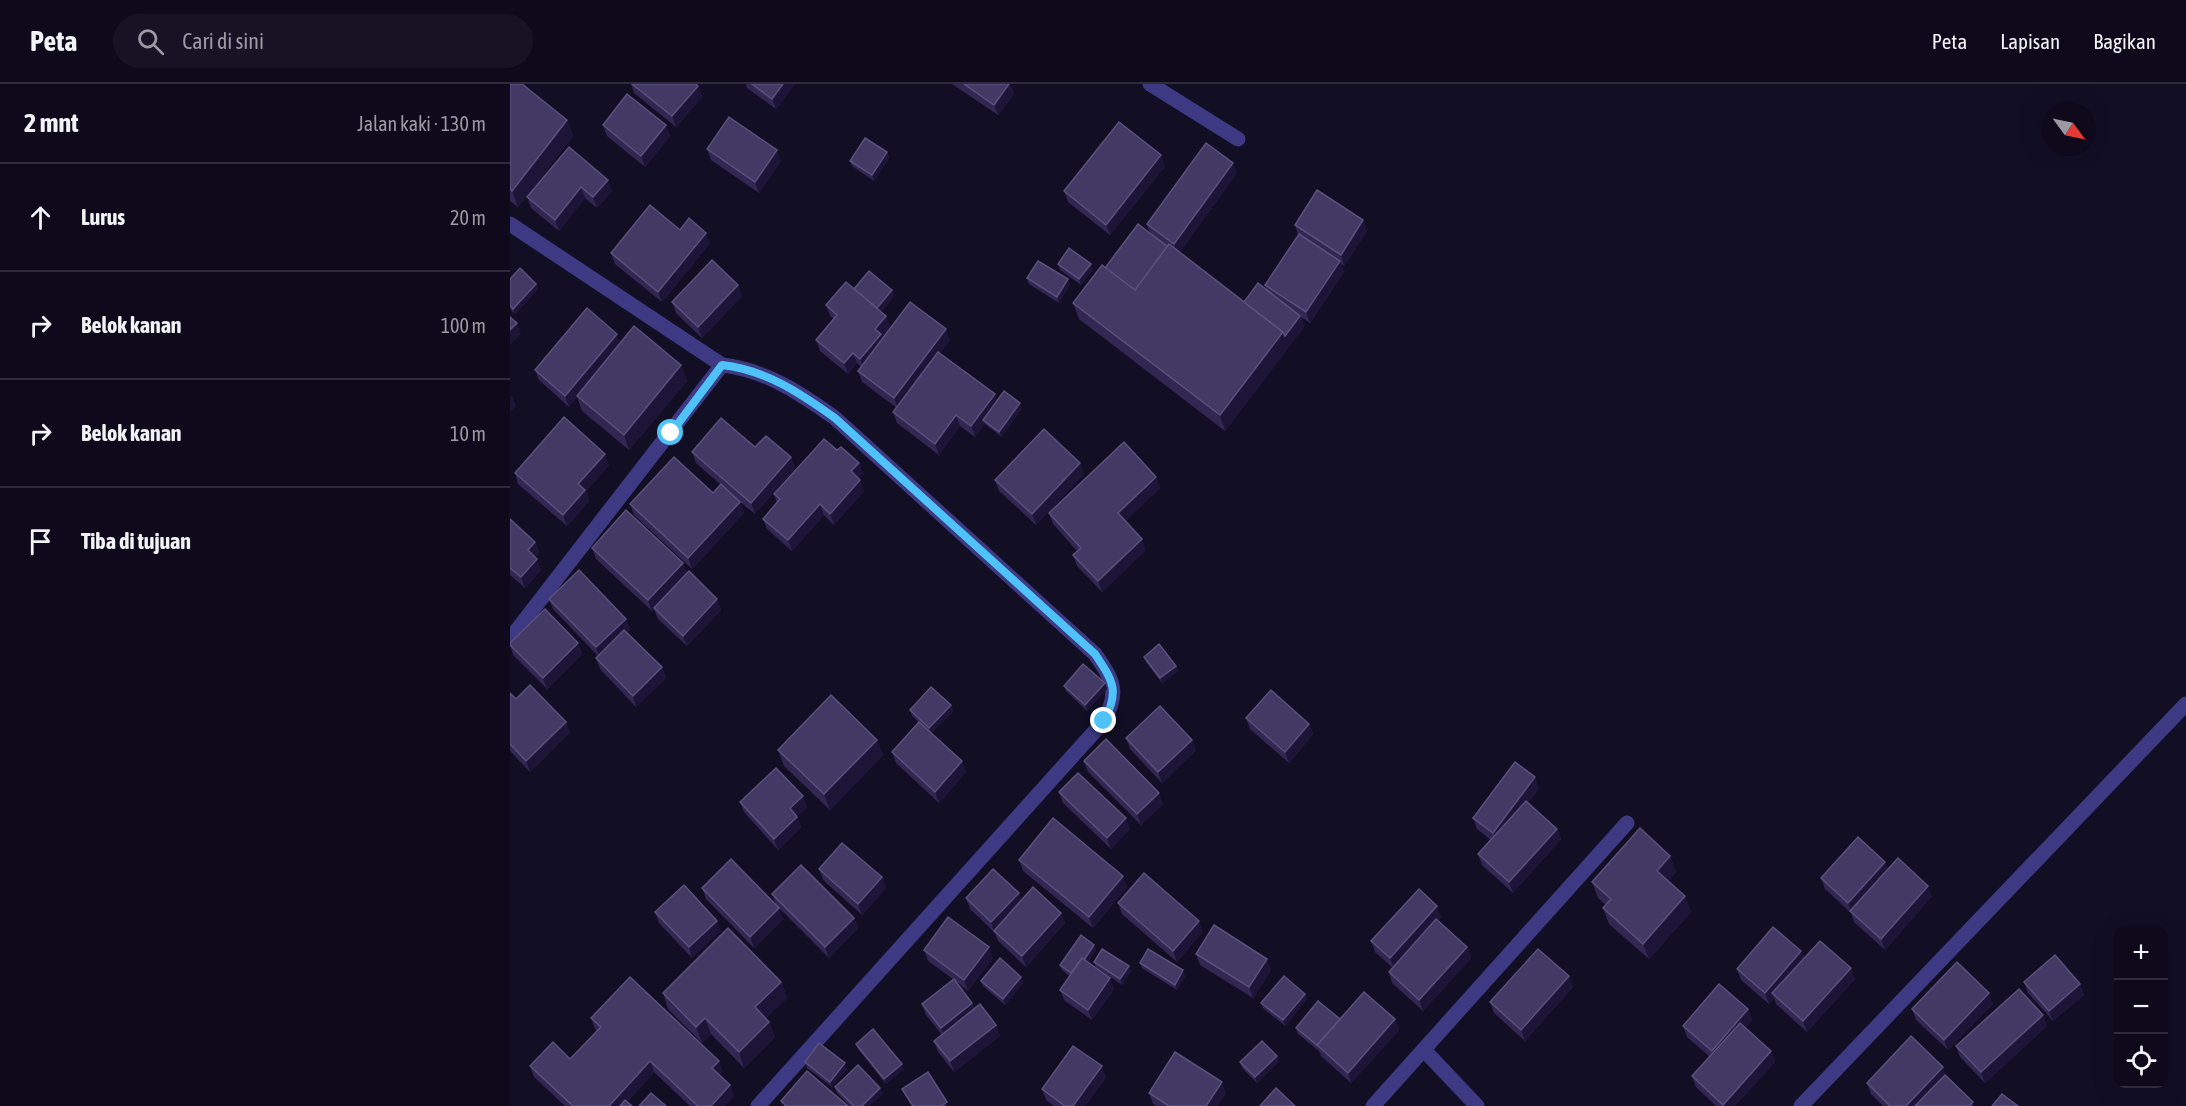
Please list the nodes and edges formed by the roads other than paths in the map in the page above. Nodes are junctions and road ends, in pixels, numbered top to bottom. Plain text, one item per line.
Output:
1 (1150, 84) edge
2 (1238, 139) dead end
3 (510, 224) edge
4 (722, 365) junction
5 (510, 639) edge
6 (2186, 704) edge
7 (1627, 823) dead end
8 (1424, 1050) junction
9 (758, 1106) edge
10 (1373, 1106) edge
11 (1477, 1106) edge
12 (1801, 1106) edge

1 - 2 street
3 - 4 street
4 - 5 street
4 - 9 street
6 - 12 street
7 - 8 street
8 - 10 street
8 - 11 street

